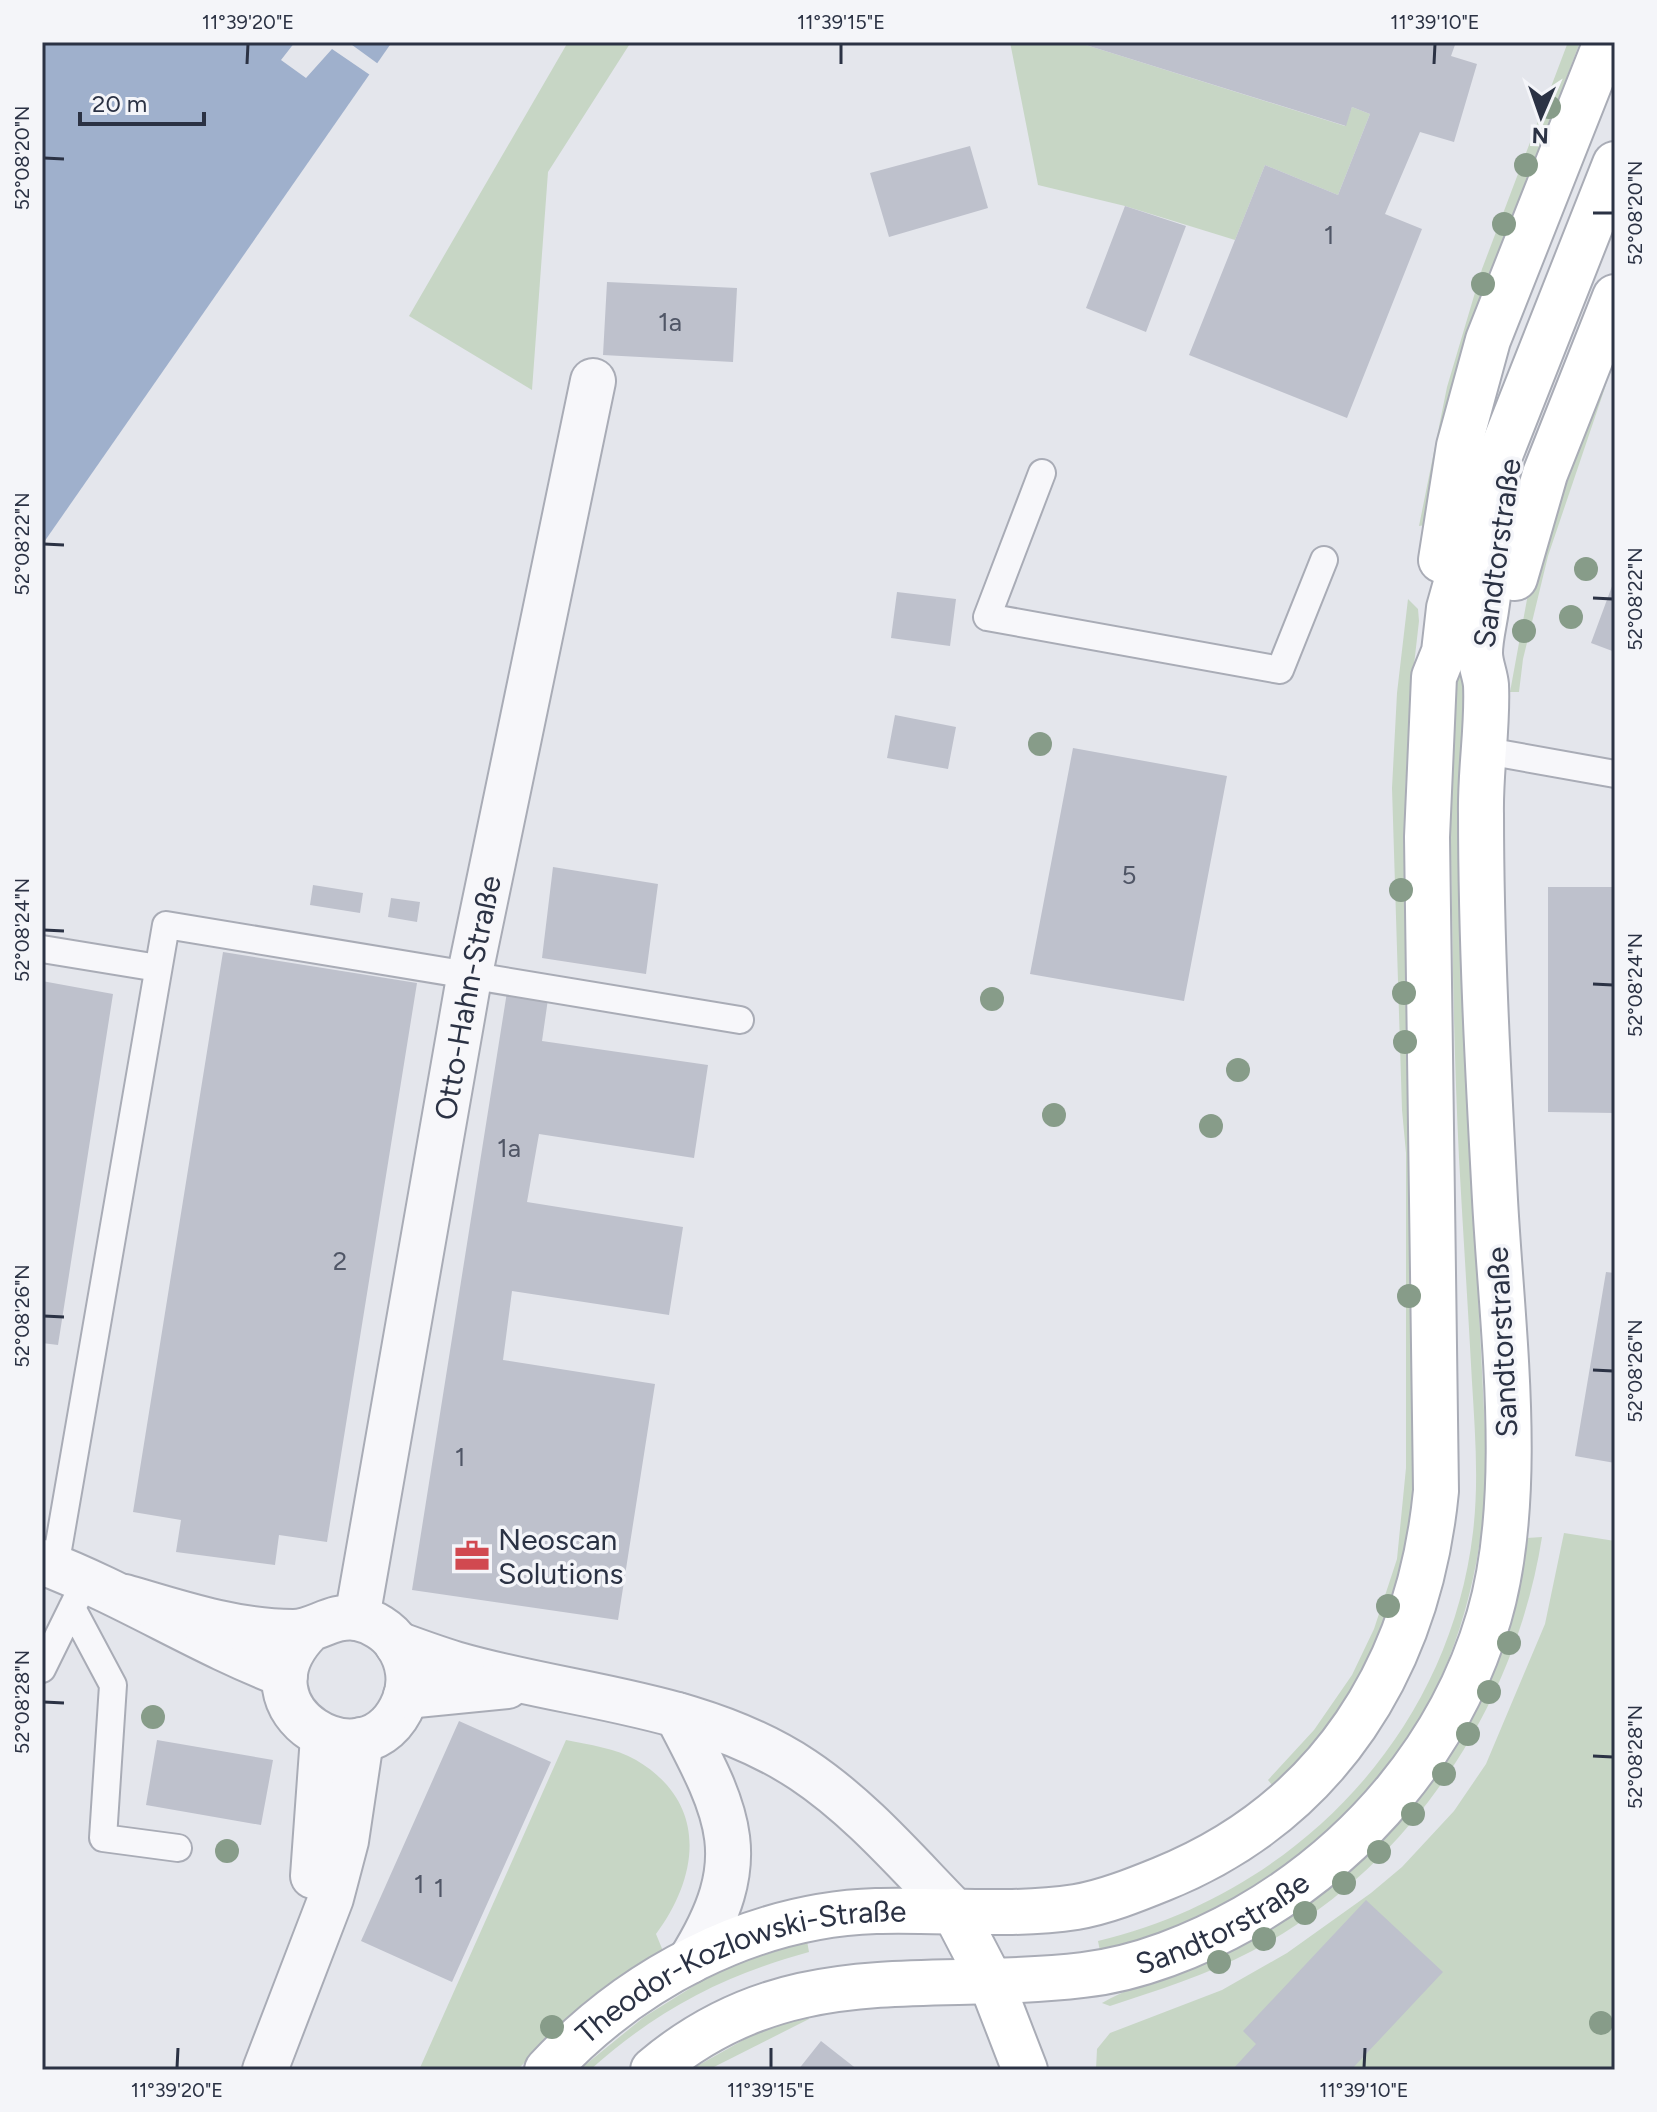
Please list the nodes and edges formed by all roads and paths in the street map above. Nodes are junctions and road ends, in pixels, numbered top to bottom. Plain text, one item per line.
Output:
1 (1606, 42) edge
2 (1615, 164) edge
3 (1615, 297) edge
4 (593, 381) dead end
5 (1519, 407) junction
6 (1042, 473) dead end
7 (1324, 560) dead end
8 (1434, 677) junction
9 (1486, 683) junction
10 (1481, 750) junction
11 (1615, 774) edge
12 (42, 949) edge
13 (158, 968) junction
14 (469, 978) junction
15 (740, 1020) dead end
16 (63, 1579) edge
17 (125, 1597) junction
18 (357, 1618) junction
19 (308, 1631) junction
20 (397, 1644) junction
21 (42, 1669) edge
22 (285, 1675) junction
23 (535, 1682) junction
24 (406, 1696) junction
25 (677, 1715) junction
26 (342, 1739) junction
27 (178, 1848) dead end
28 (954, 1911) junction
29 (690, 1961) junction
30 (991, 1982) junction
31 (265, 2070) edge
32 (547, 2070) edge
33 (653, 2070) edge
34 (1025, 2070) edge

1 - 8 main road
2 - 5 main road, Sandtorstraße
3 - 9 main road
4 - 14 street, Otto-Hahn-Straße
5 - 8 main road, Sandtorstraße
5 - 9 main road, Sandtorstraße
6 - 7 lane
8 - 28 main road, Sandtorstraße
9 - 10 main road, Sandtorstraße
10 - 11 lane
10 - 30 main road, Sandtorstraße
12 - 13 lane
13 - 14 lane
13 - 16 lane
14 - 15 lane
14 - 18 street, Otto-Hahn-Straße
16 - 17 street
16 - 21 lane
16 - 27 lane
17 - 19 street
17 - 22 street
18 - 19 street
18 - 20 street
19 - 22 street
20 - 23 street
20 - 24 street
22 - 26 street
23 - 24 street
23 - 25 street
24 - 26 street
25 - 28 street
25 - 29 street
26 - 31 street
28 - 29 main road, Theodor-Kozlowski-Straße
28 - 30 main road
29 - 32 main road, Theodor-Kozlowski-Straße
30 - 33 main road, Theodor-Kozlowski-Straße
30 - 34 main road

